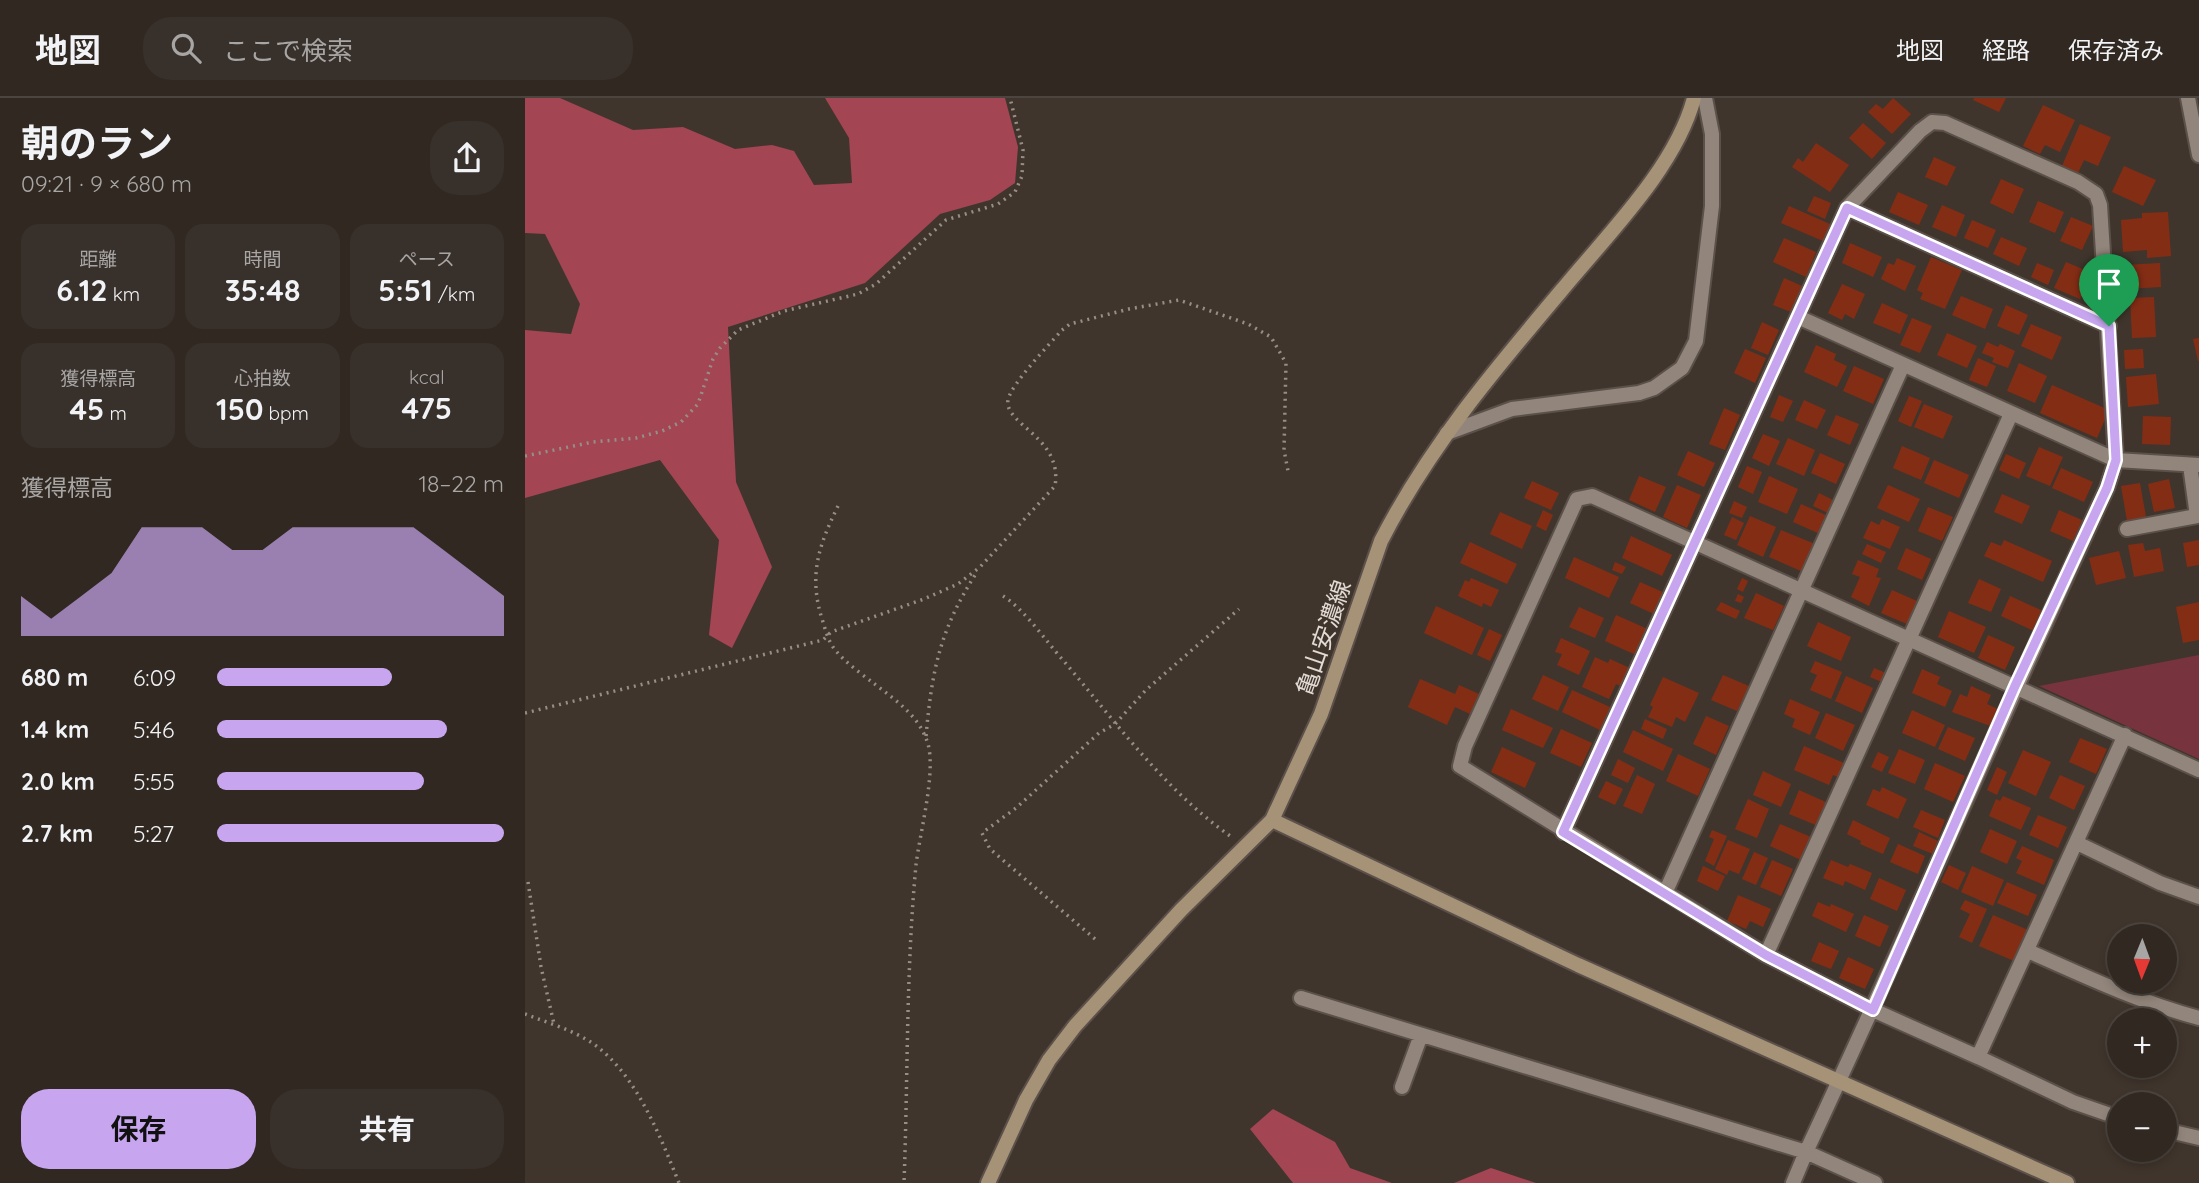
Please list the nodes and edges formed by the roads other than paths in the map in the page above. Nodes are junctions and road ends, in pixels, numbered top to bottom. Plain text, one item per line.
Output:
1 (1695, 98) edge
2 (1705, 98) edge
3 (2188, 98) edge
4 (2199, 155) edge
5 (1847, 208) junction
6 (1798, 317) junction
7 (2109, 326) junction
8 (1903, 365) junction
9 (2011, 414) junction
10 (1447, 433) junction
11 (2116, 460) junction
12 (2195, 465) edge
13 (2127, 529) dead end
14 (1695, 542) junction
15 (1801, 591) junction
16 (1910, 639) junction
17 (2015, 686) junction
18 (2125, 735) junction
19 (2199, 770) edge
20 (1272, 820) junction
21 (1563, 832) junction
22 (2077, 843) junction
23 (1665, 893) junction
24 (2199, 897) edge
25 (2028, 951) junction
26 (1766, 955) junction
27 (1301, 998) dead end
28 (1873, 1010) junction
29 (2199, 1018) edge
30 (1422, 1035) junction
31 (1978, 1058) junction
32 (1839, 1082) junction
33 (1402, 1087) dead end
34 (2107, 1114) edge
35 (2177, 1133) edge
36 (2199, 1139) edge
37 (1806, 1152) junction
38 (988, 1183) edge
39 (1793, 1183) edge
40 (1875, 1183) edge
41 (2067, 1183) edge

1 - 10 main road, 亀山安濃線
2 - 10 street
3 - 4 street
5 - 6 street
5 - 7 street
5 - 7 street
6 - 8 street
6 - 14 street
7 - 11 street
8 - 9 street
8 - 15 street
9 - 11 street
9 - 16 street
10 - 20 main road, 亀山安濃線
11 - 12 street
11 - 17 street
12 - 13 street
14 - 15 street
14 - 21 street
14 - 21 street
15 - 16 street
15 - 23 street
16 - 17 street
16 - 26 street
17 - 18 street
17 - 28 street
18 - 19 street
18 - 22 street
20 - 32 main road
20 - 38 main road, 亀山安濃線
21 - 23 street
22 - 24 street
22 - 25 street
23 - 26 street
25 - 29 street
25 - 31 street
26 - 28 street
27 - 30 street
28 - 31 street
28 - 32 street
30 - 33 street
30 - 37 street
31 - 34 street
32 - 37 street
32 - 41 main road
35 - 36 street
37 - 39 street
37 - 40 street

